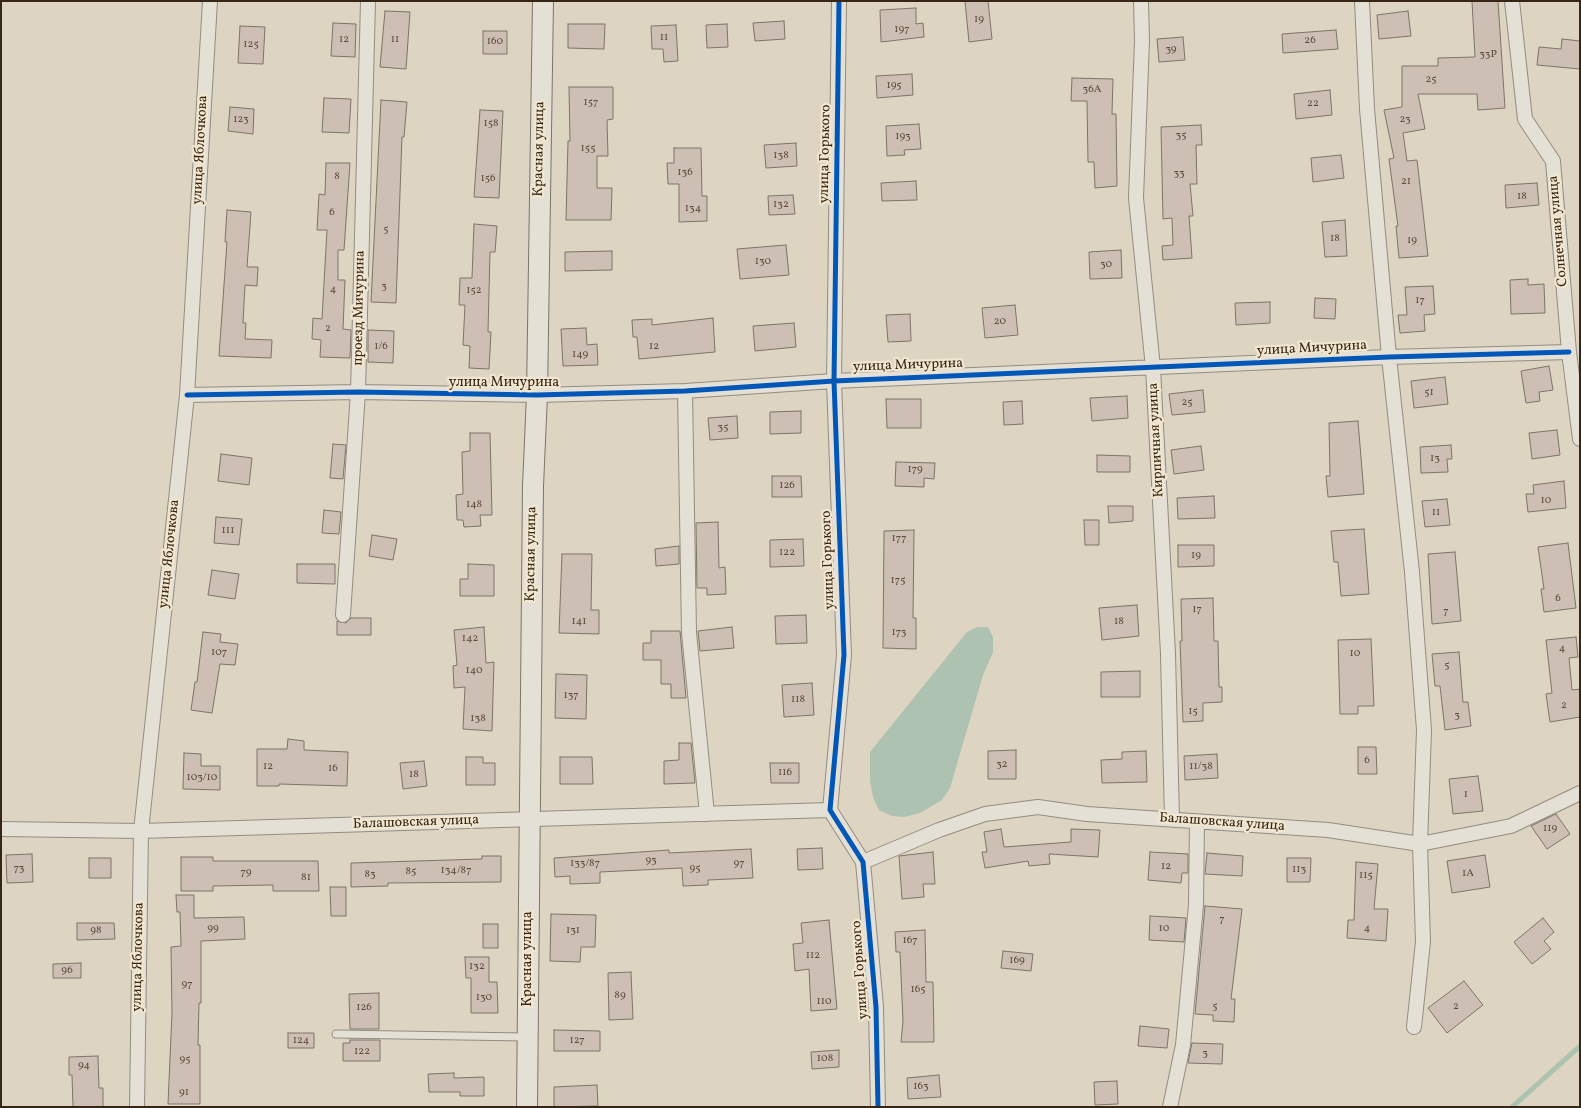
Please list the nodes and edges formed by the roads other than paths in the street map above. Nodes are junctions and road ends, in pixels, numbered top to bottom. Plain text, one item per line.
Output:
1 (210, 1) edge
2 (368, 1) edge
3 (543, 1) edge
4 (840, 1) edge
5 (1141, 1) edge
6 (1362, 1) edge
7 (1512, 1) edge
8 (1569, 352) junction
9 (1389, 357) junction
10 (1153, 368) junction
11 (834, 381) junction
12 (685, 390) junction
13 (358, 392) junction
14 (187, 395) junction
15 (537, 395) junction
16 (1580, 439) edge
17 (343, 614) dead end
18 (1580, 793) edge
19 (830, 810) junction
20 (707, 814) junction
21 (529, 819) junction
22 (1172, 819) junction
23 (1197, 822) junction
24 (1, 829) edge
25 (141, 831) junction
26 (1420, 844) junction
27 (863, 862) junction
28 (1414, 1027) dead end
29 (336, 1034) dead end
30 (528, 1037) junction
31 (137, 1107) edge
32 (527, 1107) edge
33 (878, 1107) edge
34 (1170, 1107) edge

1 - 14 street, улица Яблочкова
2 - 13 street, проезд Мичурина
3 - 15 main road, Красная улица
4 - 11 street, улица Горького
5 - 10 street, Кирпичная улица
6 - 9 street
7 - 8 street, Солнечная улица
8 - 9 street, улица Мичурина
8 - 16 street, Солнечная улица
9 - 10 street, улица Мичурина
9 - 26 street
10 - 11 street, улица Мичурина
10 - 22 street, Кирпичная улица
11 - 12 street, улица Мичурина
11 - 19 street, улица Горького
12 - 15 street, улица Мичурина
12 - 20 street
13 - 14 street, улица Мичурина
13 - 15 street, улица Мичурина
13 - 17 street, проезд Мичурина
14 - 25 street, улица Яблочкова
15 - 21 main road, Красная улица
18 - 26 street, Балашовская улица
19 - 20 street, Балашовская улица
19 - 27 street, улица Горького
20 - 21 street, Балашовская улица
21 - 25 street, Балашовская улица
21 - 30 main road, Красная улица
22 - 23 street, Балашовская улица
22 - 27 street, Балашовская улица
23 - 26 street, Балашовская улица
23 - 34 street
24 - 25 street, Балашовская улица
25 - 31 street, улица Яблочкова
26 - 28 street
27 - 33 street, улица Горького
29 - 30 lane
30 - 32 main road, Красная улица

